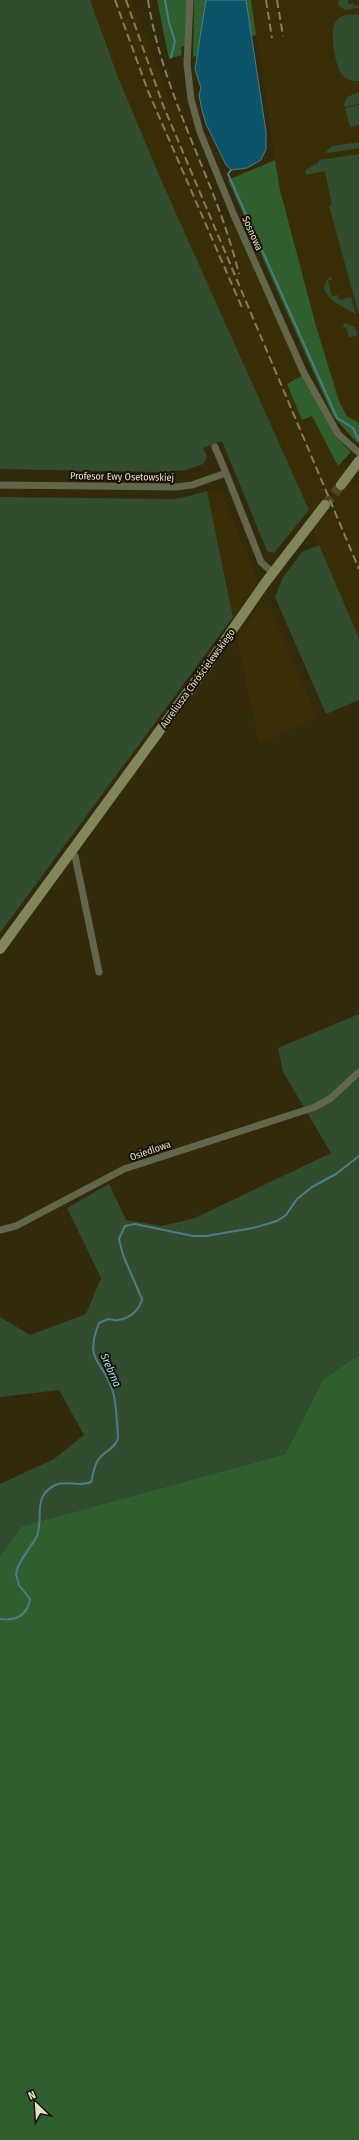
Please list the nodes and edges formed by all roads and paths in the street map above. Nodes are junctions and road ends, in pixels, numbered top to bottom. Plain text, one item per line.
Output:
1 (190, 0) edge
2 (215, 447) dead end
3 (359, 453) edge
4 (359, 461) edge
5 (226, 473) junction
6 (0, 485) edge
7 (341, 485) tunnel mouth
8 (325, 505) tunnel mouth
9 (273, 573) junction
10 (70, 851) junction
11 (0, 949) edge
12 (99, 972) dead end
13 (359, 1072) edge
14 (0, 1230) edge

1 - 3 street, Sosnowa
2 - 5 street
4 - 7 street
5 - 6 street, Profesor Ewy Osetowskiej
5 - 9 street
8 - 9 street, Aureliusza Chróścielewskiego
9 - 10 street, Aureliusza Chróścielewskiego
10 - 11 street, Aureliusza Chróścielewskiego
10 - 12 street
13 - 14 street, Osiedlowa

